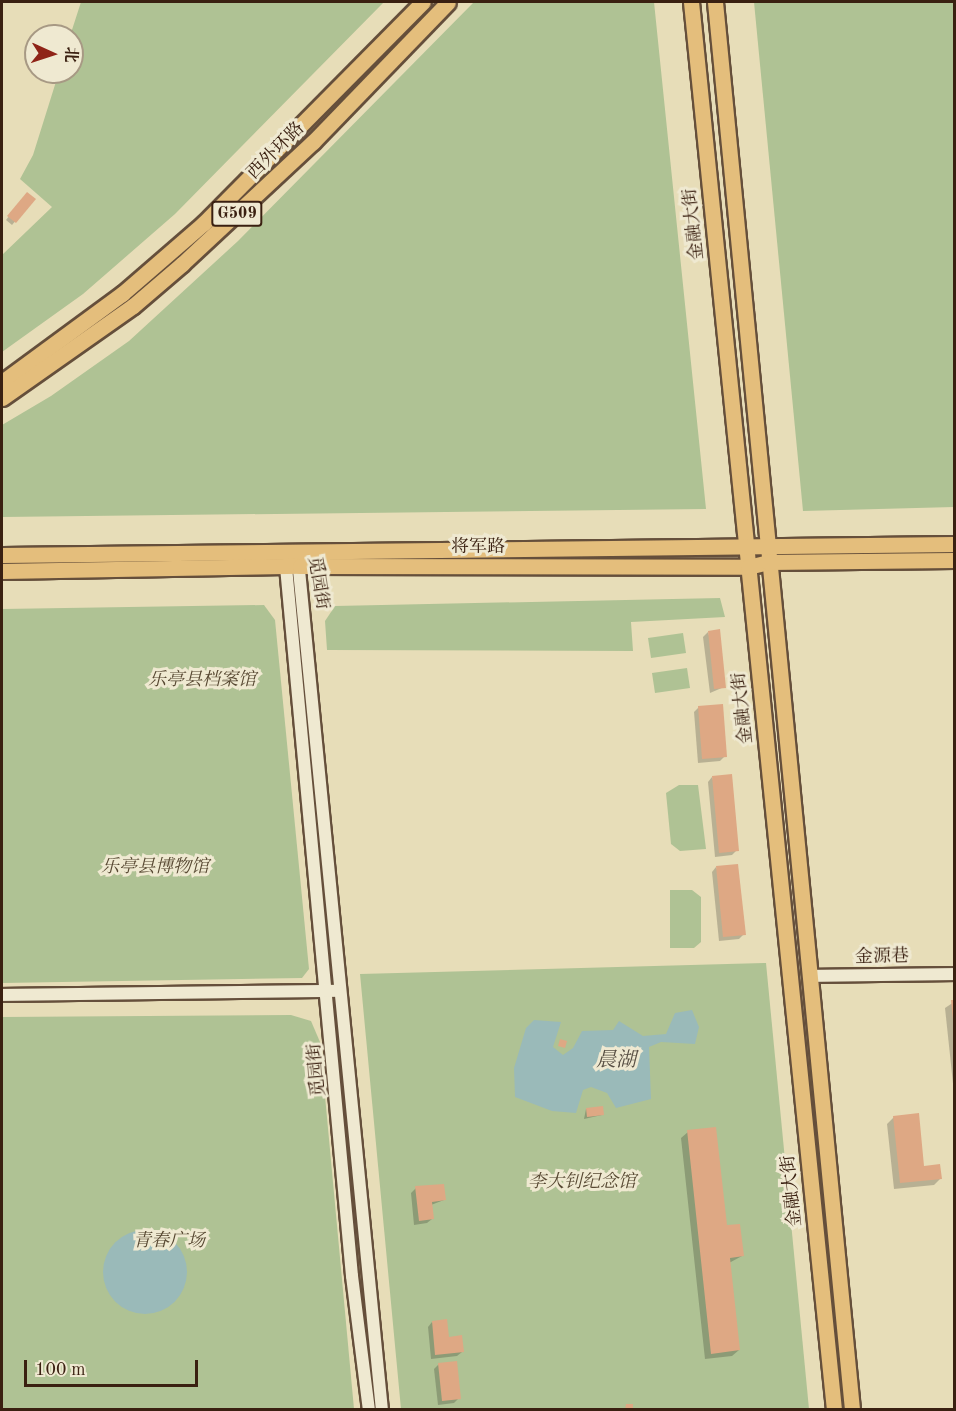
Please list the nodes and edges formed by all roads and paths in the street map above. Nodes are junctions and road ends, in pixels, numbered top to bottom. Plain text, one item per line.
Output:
1 (423, 2) edge
2 (448, 2) edge
3 (691, 2) edge
4 (715, 2) edge
5 (2, 381) edge
6 (2, 398) edge
7 (954, 544) edge
8 (747, 548) junction
9 (294, 551) junction
10 (768, 554) junction
11 (2, 555) edge
12 (954, 560) edge
13 (293, 567) junction
14 (748, 567) junction
15 (2, 571) edge
16 (954, 974) edge
17 (810, 976) junction
18 (335, 991) junction
19 (2, 995) edge
20 (369, 1410) edge
21 (382, 1410) edge
22 (834, 1410) edge
23 (852, 1410) edge

1 - 5 main road, 西外环路 / G509
2 - 6 main road, 西外环路 / G509
3 - 8 main road, 金融大街
4 - 10 main road
7 - 10 main road, 将军路
8 - 9 main road, 将军路
8 - 10 main road, 将军路
8 - 14 main road, 金融大街
9 - 11 main road, 将军路
9 - 13 street, 觅园街
10 - 12 main road, 将军路
10 - 14 main road, 将军路
10 - 17 main road
13 - 14 main road, 将军路
13 - 15 main road, 将军路
13 - 18 street, 觅园街
14 - 22 main road, 金融大街
16 - 17 street, 金源巷
17 - 23 main road
18 - 19 street
18 - 20 street, 觅园街
18 - 21 street, 觅园街

